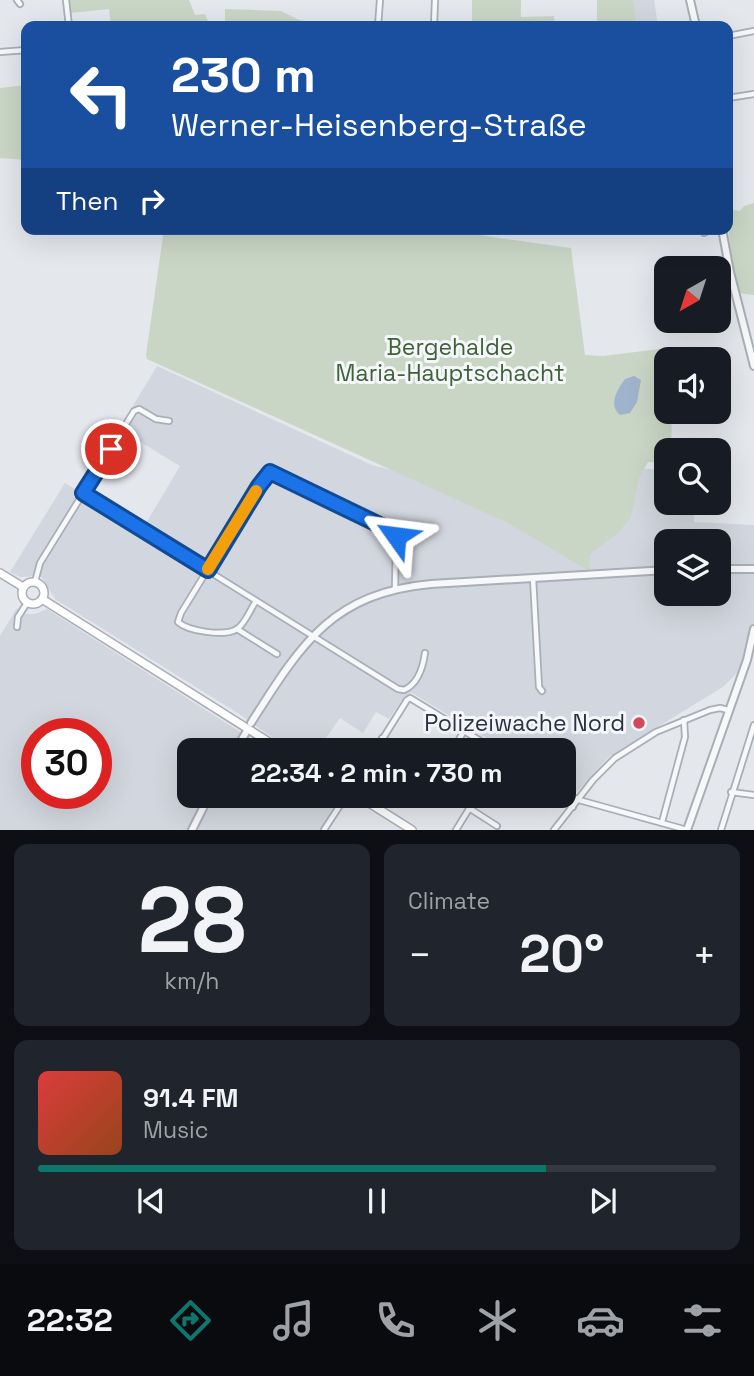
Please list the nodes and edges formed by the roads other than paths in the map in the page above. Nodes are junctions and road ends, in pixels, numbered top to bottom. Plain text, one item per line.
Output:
1 (66, 0) edge
2 (380, 0) edge
3 (435, 0) edge
4 (690, 0) edge
5 (68, 21) edge
6 (378, 21) edge
7 (433, 21) edge
8 (695, 21) edge
9 (754, 31) edge
10 (733, 35) edge
11 (21, 50) edge
12 (0, 52) edge
13 (754, 94) edge
14 (733, 97) edge
15 (723, 235) edge
16 (754, 366) edge
17 (169, 421) dead end
18 (83, 493) junction
19 (731, 569) edge
20 (754, 569) edge
21 (208, 570) junction
22 (654, 571) edge
23 (0, 573) edge
24 (533, 577) junction
25 (35, 582) junction
26 (23, 587) junction
27 (395, 589) junction
28 (42, 599) junction
29 (256, 601) junction
30 (27, 603) junction
31 (17, 627) dead end
32 (237, 629) junction
33 (754, 629) edge
34 (313, 635) junction
35 (425, 653) dead end
36 (277, 654) dead end
37 (542, 691) dead end
38 (727, 710) junction
39 (684, 720) junction
40 (754, 725) edge
41 (249, 726) junction
42 (464, 731) junction
43 (242, 738) edge
44 (265, 738) edge
45 (382, 738) edge
46 (460, 738) edge
47 (476, 738) edge
48 (732, 792) junction
49 (754, 795) edge
50 (576, 798) edge
51 (579, 800) junction
52 (576, 804) edge
53 (203, 808) edge
54 (338, 808) edge
55 (377, 808) edge
56 (469, 808) joint
57 (572, 808) edge
58 (662, 822) junction
59 (497, 827) dead end
60 (192, 830) edge
61 (324, 830) edge
62 (412, 830) edge
63 (456, 830) edge
64 (554, 830) edge
65 (687, 830) edge
66 (721, 830) edge

1 - 5 street
2 - 6 street
3 - 7 street
4 - 8 street
9 - 10 street
11 - 12 street
13 - 14 street
15 - 16 street
17 - 18 street
18 - 21 street
18 - 25 street
19 - 20 street
21 - 27 street
21 - 29 street
21 - 32 street
22 - 24 street
23 - 26 main road
24 - 27 street
24 - 37 street
25 - 26 main road
25 - 28 main road
26 - 30 main road
27 - 34 street
28 - 30 main road
28 - 41 main road
29 - 32 street
29 - 34 street
30 - 31 street
32 - 36 street
33 - 38 street
34 - 35 street
34 - 41 street
38 - 39 street
38 - 65 street
39 - 51 street
39 - 58 street
40 - 48 street
41 - 43 street
41 - 44 main road
42 - 45 street
42 - 46 street
42 - 47 street
48 - 49 street
48 - 66 street
50 - 51 street
51 - 52 street
51 - 58 street
53 - 60 street
54 - 61 street
55 - 62 main road
56 - 59 street
56 - 63 street
57 - 64 street
58 - 65 street

